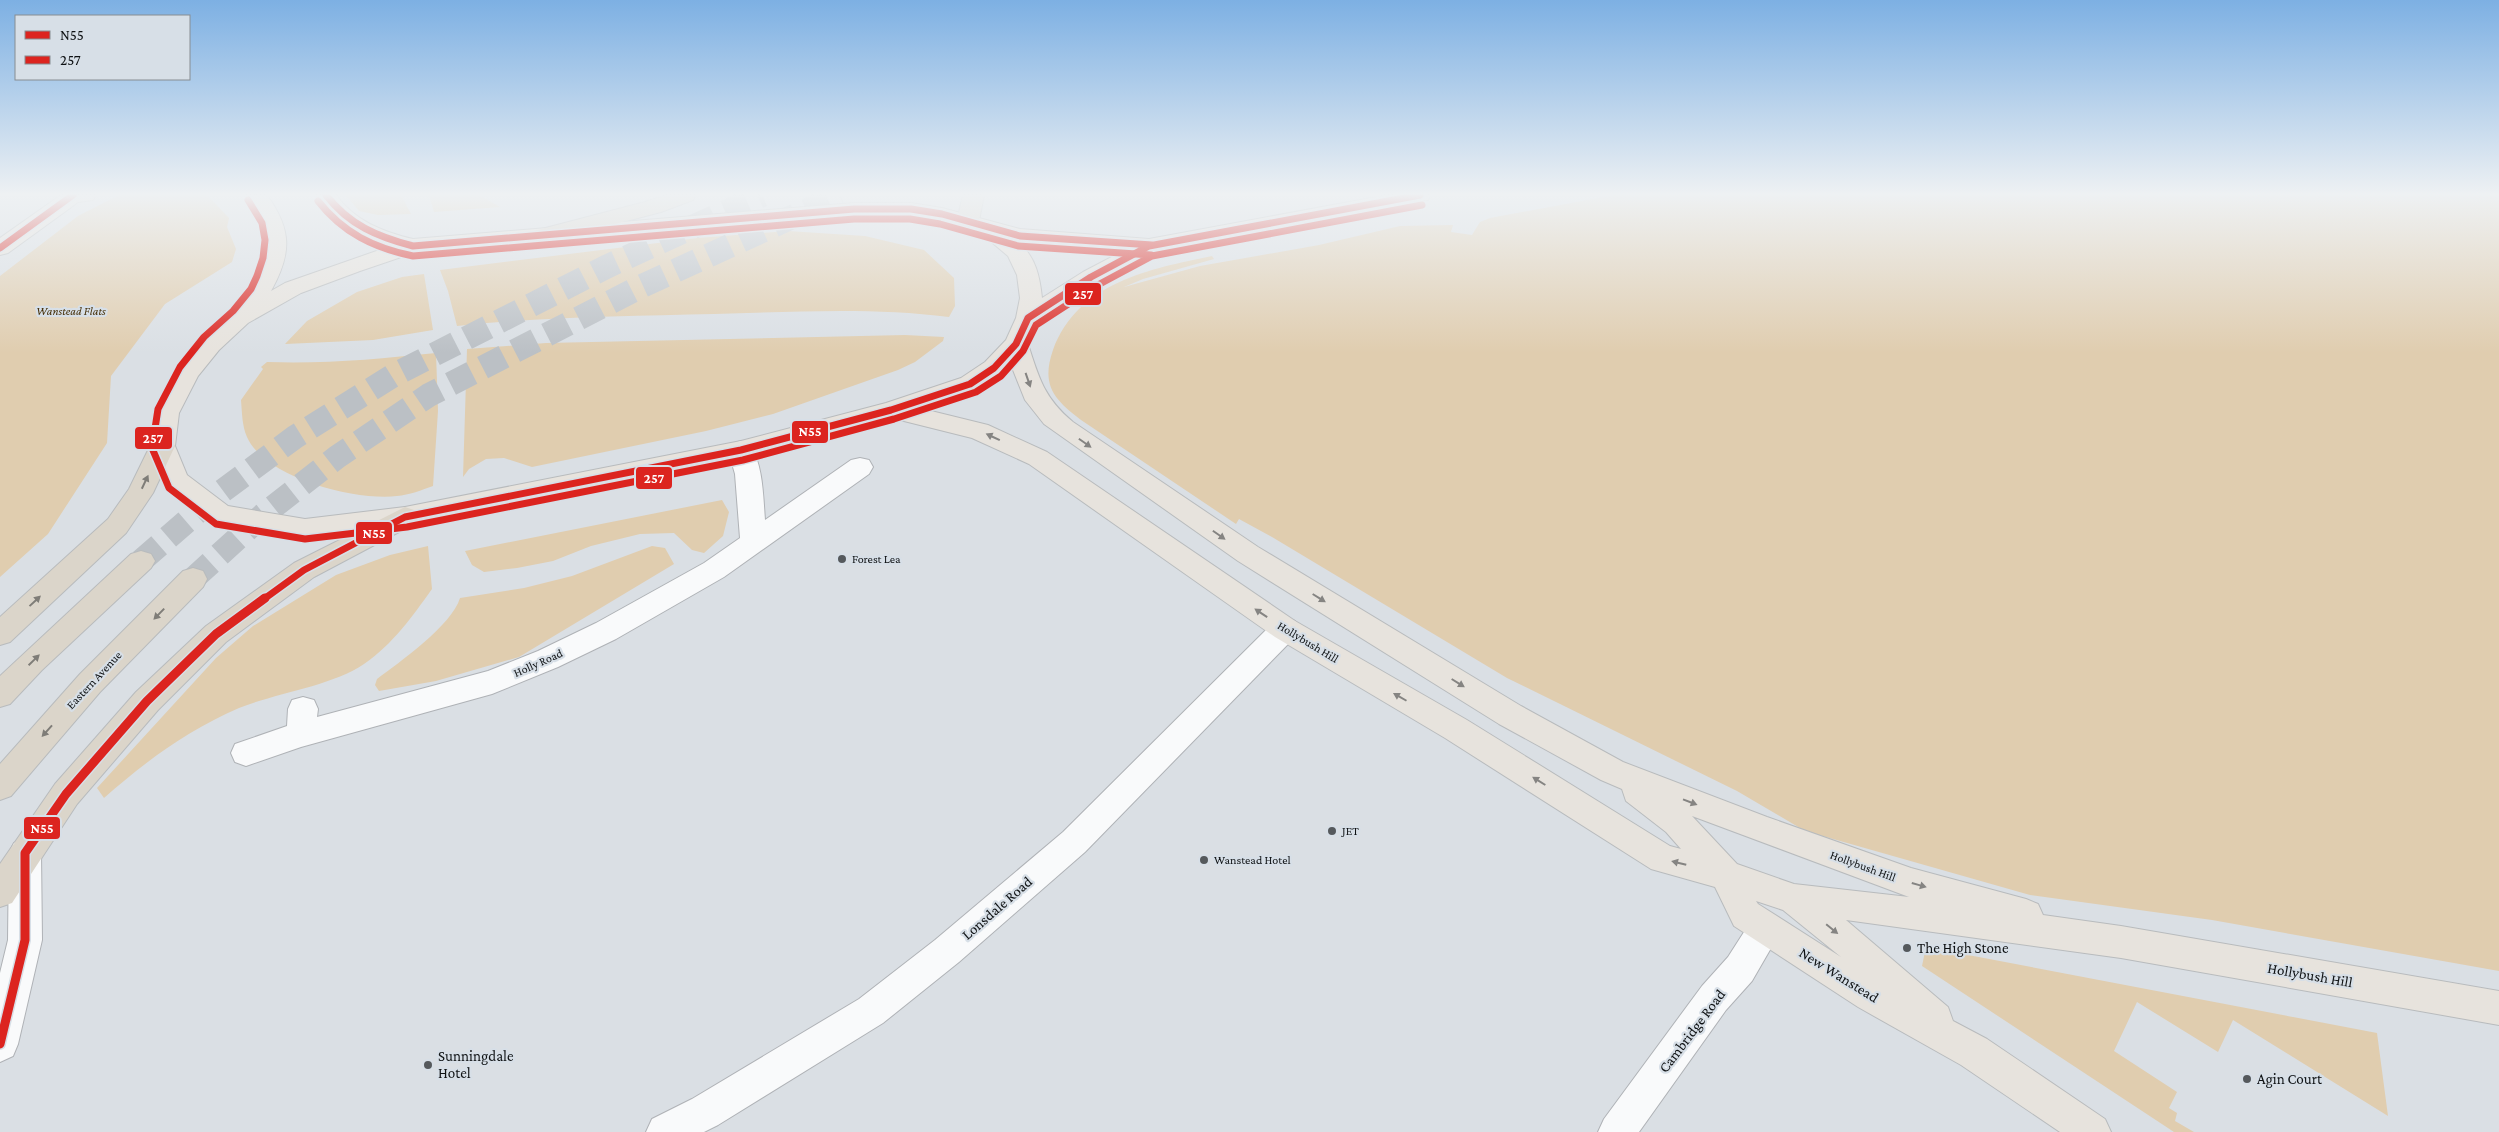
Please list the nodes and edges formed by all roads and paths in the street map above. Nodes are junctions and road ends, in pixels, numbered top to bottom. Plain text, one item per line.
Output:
1 (274, 248) edge
2 (407, 248) edge
3 (1012, 248) edge
4 (1145, 248) edge
5 (240, 318) junction
6 (1028, 318) junction
7 (1016, 344) junction
8 (891, 410) junction
9 (162, 446) junction
10 (741, 450) junction
11 (860, 467) dead end
12 (405, 517) junction
13 (754, 542) junction
14 (141, 561) tunnel mouth
15 (193, 579) tunnel mouth
16 (1285, 629) junction
17 (0, 634) edge
18 (0, 695) edge
19 (246, 753) dead end
20 (1612, 772) junction
21 (0, 786) edge
22 (25, 853) junction
23 (1726, 875) junction
24 (0, 892) edge
25 (1794, 899) junction
26 (1765, 929) junction
27 (2121, 942) junction
28 (2499, 1008) edge
29 (0, 1044) edge
30 (1974, 1052) junction
31 (665, 1132) edge
32 (1617, 1132) edge
33 (2092, 1132) edge

1 - 5 main road
2 - 5 main road
3 - 6 main road
4 - 6 main road
5 - 9 main road
6 - 7 main road
7 - 8 main road
7 -> 20 main road, Hollybush Hill
8 - 10 main road
16 -> 8 main road, Hollybush Hill
9 - 12 main road
17 -> 9 highway
10 - 12 main road
10 - 13 street
11 - 13 street, Holly Road
12 - 22 highway
13 - 19 street, Holly Road
18 -> 14 highway
15 -> 21 highway, Eastern Avenue
23 -> 16 main road, Hollybush Hill
16 - 31 street, Lonsdale Road
20 - 23 main road, Hollybush Hill
20 -> 27 main road, Hollybush Hill
22 - 24 highway
22 - 29 street
23 - 25 main road, Hollybush Hill
23 - 26 main road, New Wanstead
25 - 27 main road, Hollybush Hill
25 -> 30 main road, New Wanstead
26 - 30 main road, New Wanstead
26 - 32 street, Cambridge Road
27 - 28 main road, Hollybush Hill
30 - 33 main road, New Wanstead

